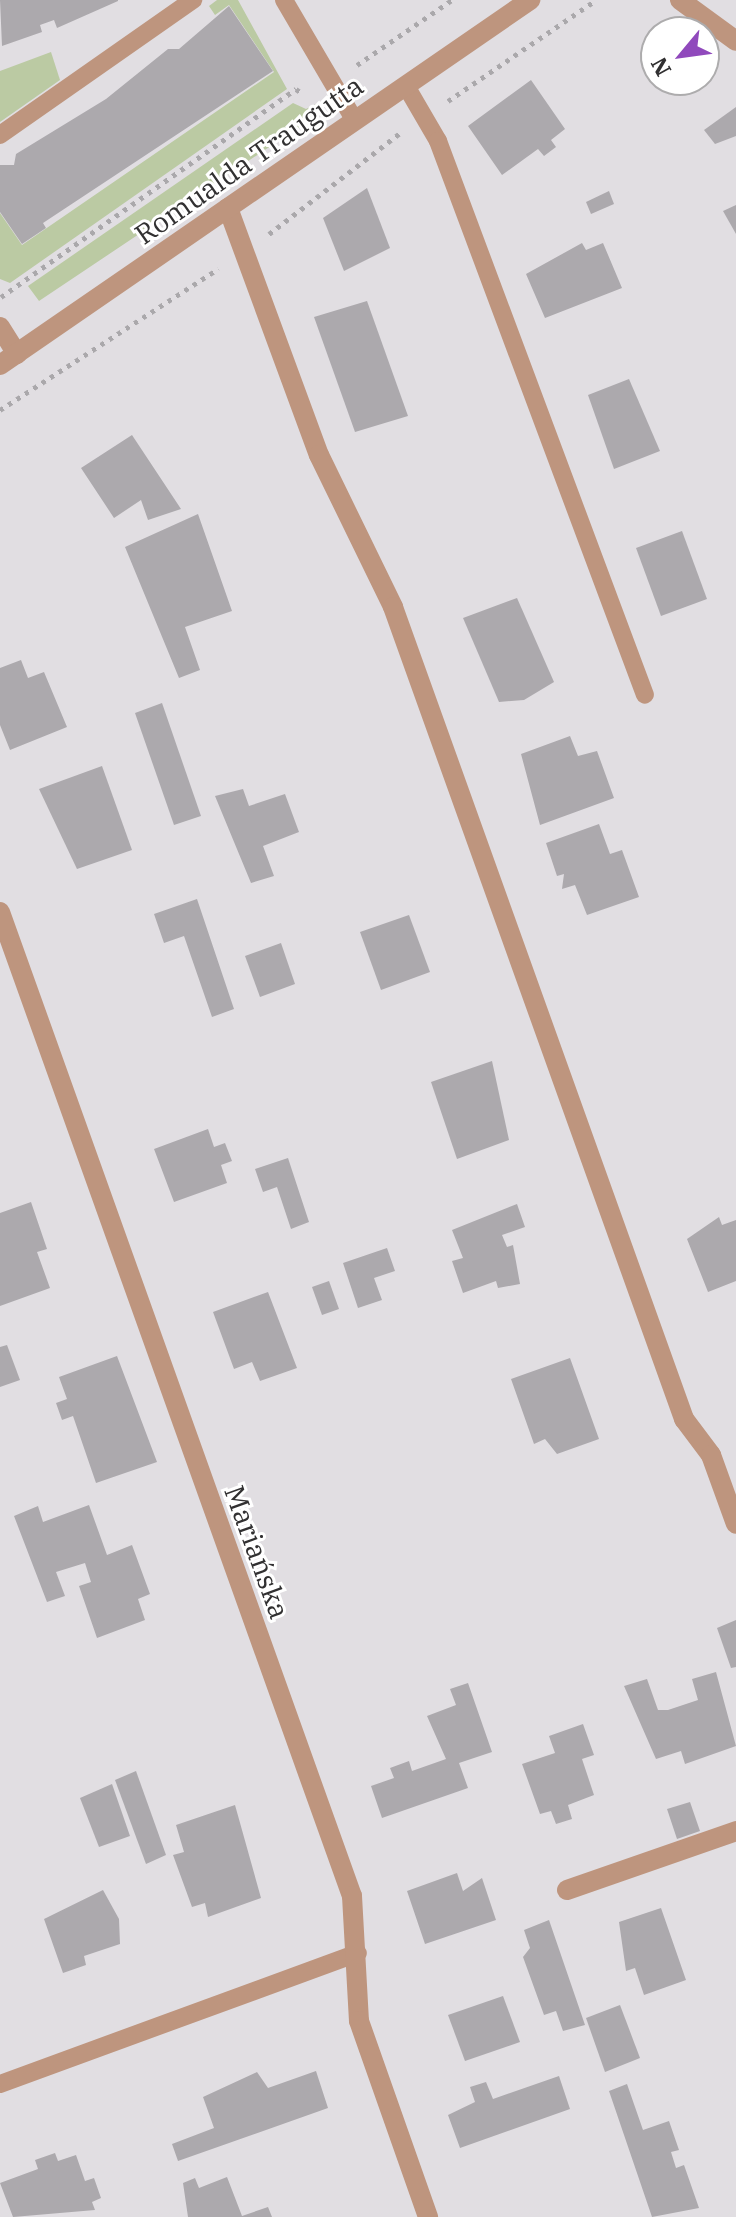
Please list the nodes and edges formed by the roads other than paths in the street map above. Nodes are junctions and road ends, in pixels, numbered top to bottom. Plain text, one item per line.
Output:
1 (193, 0) edge
2 (284, 0) edge
3 (530, 0) edge
4 (680, 0) edge
5 (736, 41) edge
6 (406, 86) junction
7 (355, 121) junction
8 (0, 135) edge
9 (228, 208) junction
10 (0, 327) edge
11 (8, 359) edge
12 (645, 695) dead end
13 (0, 912) edge
14 (736, 1524) edge
15 (736, 1831) edge
16 (567, 1890) dead end
17 (358, 1953) junction
18 (0, 2084) edge
19 (428, 2217) edge

1 - 8 lane
2 - 7 lane
3 - 6 street, Romualda Traugutta
4 - 5 street
6 - 7 street, Romualda Traugutta
6 - 12 lane
7 - 9 street, Romualda Traugutta
9 - 11 street, Romualda Traugutta
9 - 14 street
10 - 11 street
13 - 17 street, Mariańska
15 - 16 street
17 - 18 lane
17 - 19 street, Mariańska

